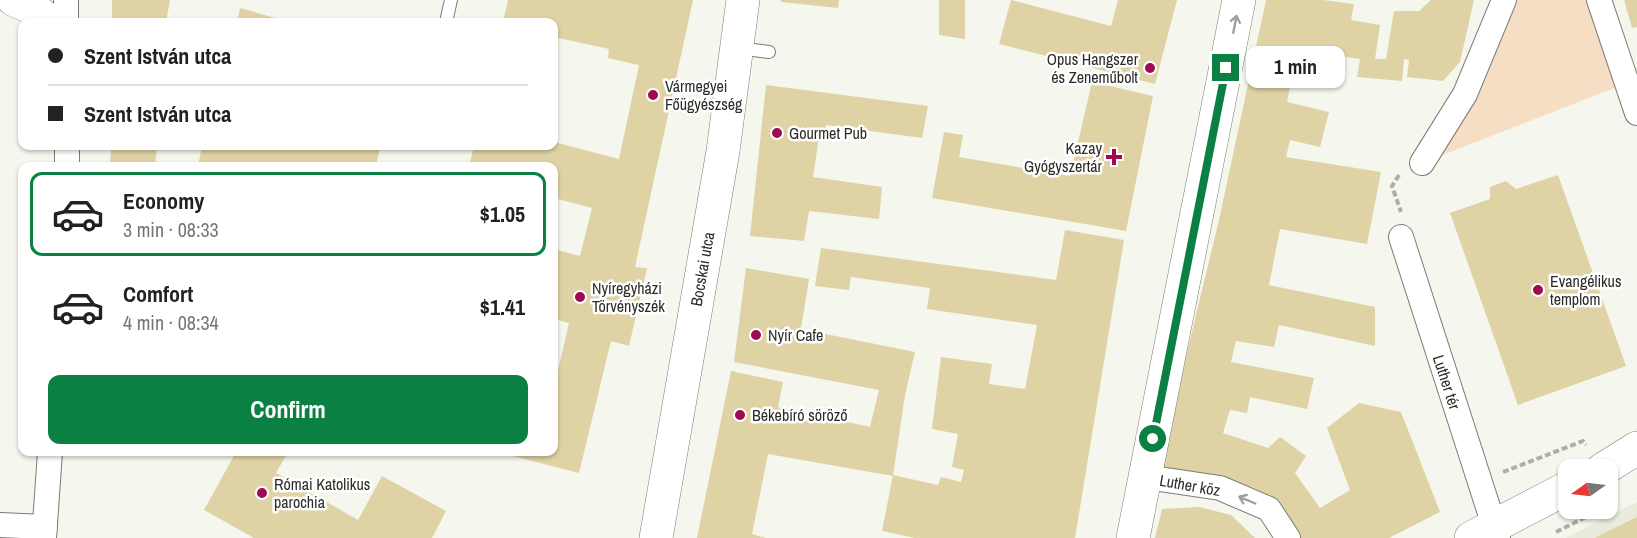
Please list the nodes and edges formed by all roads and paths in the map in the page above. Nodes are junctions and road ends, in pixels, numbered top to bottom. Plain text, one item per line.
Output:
1 (14, 0) edge
2 (66, 0) edge
3 (452, 0) edge
4 (743, 0) edge
5 (1239, 0) edge
6 (1503, 0) edge
7 (1599, 0) edge
8 (46, 18) edge
9 (66, 18) edge
10 (448, 18) edge
11 (737, 48) junction
12 (769, 52) dead end
13 (1637, 113) edge
14 (1413, 166) joint
15 (1401, 225) joint
16 (1637, 448) edge
17 (50, 456) edge
18 (1594, 459) edge
19 (1598, 459) edge
20 (1495, 476) dead end
21 (1146, 477) junction
22 (1558, 493) edge
23 (1582, 519) edge
24 (0, 525) edge
25 (45, 533) edge
26 (1554, 533) dead end
27 (1487, 534) edge
28 (656, 538) edge
29 (1132, 538) edge
30 (1288, 538) edge

1 - 8 street
2 - 9 street
3 - 10 lane
4 - 11 street, Bocskai utca
21 -> 5 street
6 - 14 street
7 - 13 street
11 - 12 lane
11 - 28 street, Bocskai utca
14 - 15 path
15 - 27 street, Luther tér
16 - 19 street
17 - 25 street
18 - 20 path
21 - 29 street
30 -> 21 street, Luther köz
22 - 27 street
23 - 26 path
24 - 25 street

